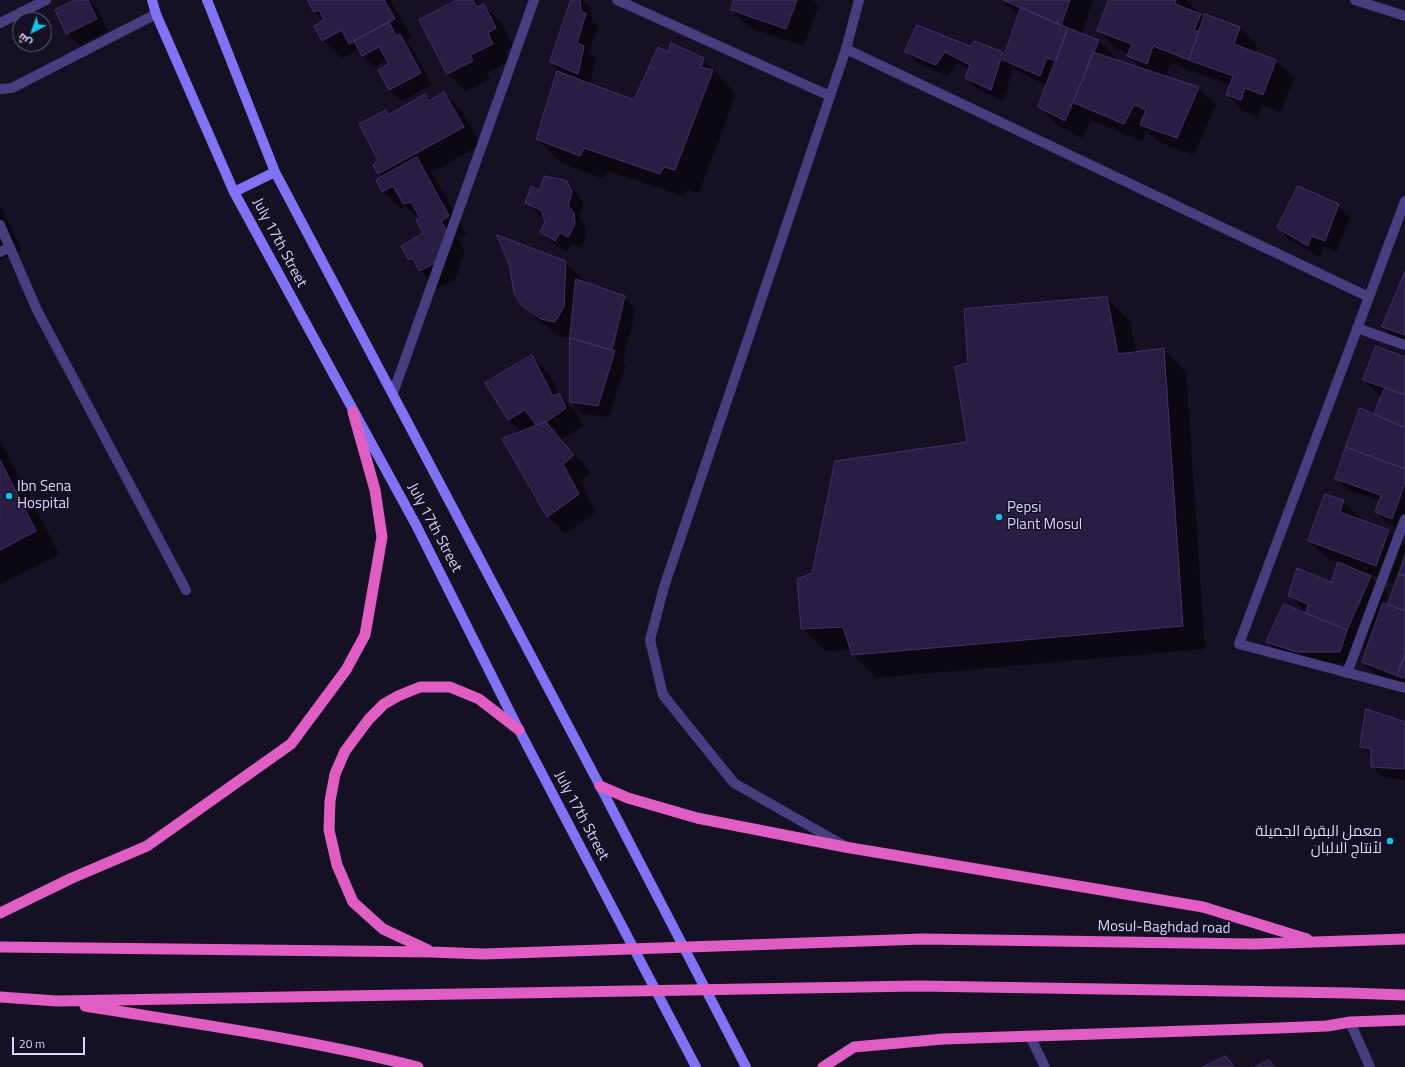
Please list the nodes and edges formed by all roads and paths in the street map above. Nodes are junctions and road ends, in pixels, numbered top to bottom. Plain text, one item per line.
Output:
1 (46, 0) edge
2 (152, 0) edge
3 (207, 0) edge
4 (534, 0) edge
5 (617, 0) edge
6 (859, 0) edge
7 (1355, 0) edge
8 (156, 14) junction
9 (1405, 16) edge
10 (0, 23) edge
11 (846, 49) junction
12 (0, 89) edge
13 (830, 96) junction
14 (275, 172) junction
15 (234, 192) junction
16 (1405, 201) edge
17 (0, 225) edge
18 (10, 247) junction
19 (0, 252) edge
20 (1369, 297) junction
21 (1357, 328) junction
22 (1405, 345) edge
23 (393, 393) junction
24 (353, 412) junction
25 (1405, 519) edge
26 (186, 590) dead end
27 (1346, 673) junction
28 (1405, 688) edge
29 (519, 730) junction
30 (600, 786) junction
31 (845, 846) junction
32 (0, 913) edge
33 (1405, 939) edge
34 (1315, 941) junction
35 (0, 947) edge
36 (432, 952) junction
37 (1405, 995) edge
38 (0, 997) edge
39 (56, 1001) junction
40 (1405, 1020) edge
41 (1350, 1022) junction
42 (1030, 1036) junction
43 (418, 1067) edge
44 (696, 1067) edge
45 (746, 1067) edge
46 (823, 1067) edge
47 (1046, 1067) edge
48 (1370, 1067) edge

1 - 10 street
2 - 8 main road, July 17th Street
3 - 14 main road, July 17th Street
4 - 23 street
5 - 13 street
6 - 11 street
7 - 9 street
8 - 12 street
8 - 15 main road, July 17th Street
11 - 13 street
11 - 20 street
13 - 31 street
14 - 15 main road
14 - 23 main road, July 17th Street
15 - 24 main road, July 17th Street
16 - 20 street
17 - 18 street
18 - 19 street
18 - 26 street
20 - 21 street
21 - 22 street
21 - 27 street
23 - 30 main road, July 17th Street
24 - 29 main road, July 17th Street
24 - 32 highway
25 - 27 street
27 - 28 street
29 - 36 highway
29 - 44 main road, July 17th Street
30 - 31 highway
30 - 45 main road, July 17th Street
31 - 34 highway
33 - 34 highway, Mosul-Baghdad road
34 - 36 highway, Mosul-Baghdad road
35 - 36 highway, Mosul-Baghdad road
37 - 39 highway
38 - 39 highway
39 - 43 highway
40 - 41 highway
41 - 42 highway
41 - 48 street
42 - 46 highway
42 - 47 street

